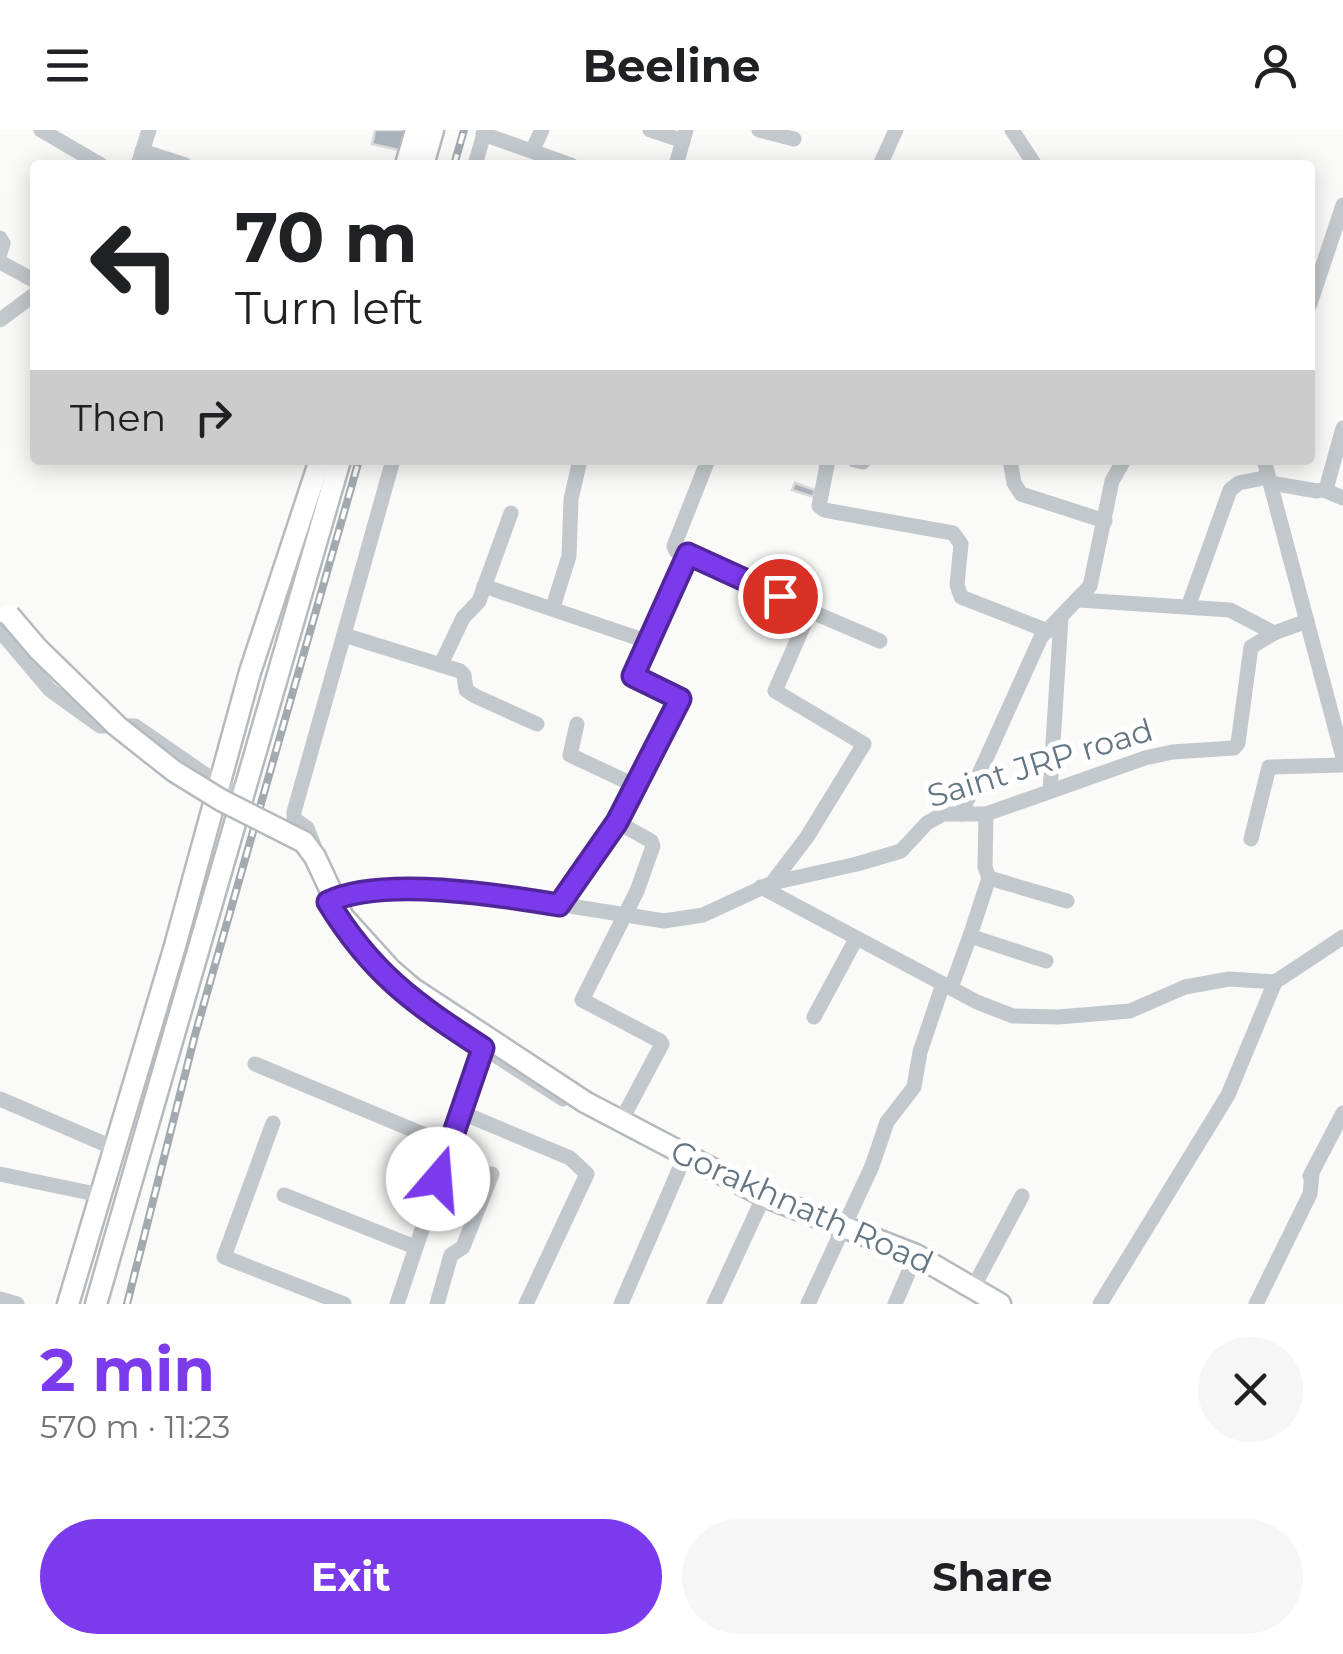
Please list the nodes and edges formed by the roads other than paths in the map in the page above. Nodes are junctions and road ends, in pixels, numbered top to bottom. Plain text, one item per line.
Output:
1 (41, 130) edge
2 (149, 130) edge
3 (416, 130) edge
4 (432, 130) edge
5 (542, 130) edge
6 (650, 130) edge
7 (759, 130) edge
8 (896, 130) edge
9 (1012, 130) edge
10 (484, 132) edge
11 (684, 136) edge
12 (794, 139) dead end
13 (532, 152) junction
14 (140, 158) edge
15 (92, 160) edge
16 (407, 160) edge
17 (424, 160) edge
18 (476, 160) edge
19 (557, 160) edge
20 (882, 160) edge
21 (1032, 160) edge
22 (1343, 205) edge
23 (0, 238) edge
24 (0, 253) edge
25 (0, 262) edge
26 (30, 278) edge
27 (1315, 289) edge
28 (30, 298) edge
29 (0, 320) edge
30 (1343, 428) edge
31 (318, 465) edge
32 (339, 465) edge
33 (391, 465) edge
34 (579, 465) edge
35 (706, 465) edge
36 (827, 465) edge
37 (1011, 465) edge
38 (1121, 465) edge
39 (1267, 473) edge
40 (1324, 490) junction
41 (1343, 498) edge
42 (511, 513) dead end
43 (1105, 521) junction
44 (688, 554) junction
45 (484, 586) junction
46 (1079, 600) junction
47 (0, 602) edge
48 (553, 607) junction
49 (1188, 607) junction
50 (810, 610) junction
51 (1062, 618) junction
52 (1306, 621) junction
53 (0, 631) edge
54 (1048, 631) junction
55 (1274, 633) junction
56 (344, 635) junction
57 (880, 641) dead end
58 (649, 642) junction
59 (441, 664) junction
60 (537, 724) dead end
61 (578, 724) dead end
62 (1343, 757) edge
63 (1343, 765) edge
64 (219, 784) junction
65 (634, 786) junction
66 (1050, 792) junction
67 (241, 795) junction
68 (960, 814) junction
69 (986, 814) junction
70 (617, 822) junction
71 (1250, 839) dead end
72 (990, 878) junction
73 (766, 885) junction
74 (1067, 901) dead end
75 (328, 902) junction
76 (559, 905) junction
77 (624, 916) junction
78 (970, 936) junction
79 (1343, 937) edge
80 (856, 939) junction
81 (1046, 960) dead end
82 (1275, 982) junction
83 (947, 986) junction
84 (814, 1017) dead end
85 (483, 1048) junction
86 (255, 1064) dead end
87 (0, 1099) edge
88 (603, 1111) junction
89 (460, 1112) junction
90 (1343, 1113) edge
91 (273, 1123) dead end
92 (449, 1145) junction
93 (114, 1148) junction
94 (684, 1156) junction
95 (0, 1174) edge
96 (492, 1174) dead end
97 (100, 1195) junction
98 (284, 1195) dead end
99 (764, 1196) junction
100 (1022, 1196) dead end
101 (845, 1226) junction
102 (416, 1247) junction
103 (916, 1255) junction
104 (973, 1288) junction
105 (0, 1299) edge
106 (997, 1303) edge
107 (17, 1304) edge
108 (68, 1304) edge
109 (96, 1304) edge
110 (344, 1304) edge
111 (397, 1304) edge
112 (438, 1304) edge
113 (526, 1304) edge
114 (620, 1304) edge
115 (714, 1304) edge
116 (808, 1304) edge
117 (895, 1304) edge
118 (1100, 1304) edge
119 (1256, 1304) edge

1 - 15 street
2 - 14 street
3 - 16 main road
4 - 17 main road
5 - 13 street
6 - 11 street
7 - 12 street
8 - 20 street
9 - 21 street
10 - 13 street
10 - 18 street
13 - 19 street
22 - 27 street
23 - 24 street
25 - 26 street
28 - 29 street
30 - 40 street
31 - 64 main road
32 - 67 main road
33 - 56 street
34 - 48 street
35 - 44 street
36 - 54 street
37 - 43 street
38 - 43 street
39 - 40 street
39 - 49 street
39 - 52 street
40 - 41 street
42 - 45 street
43 - 46 street
44 - 50 street
44 - 58 street
45 - 48 street
45 - 59 street
46 - 49 street
46 - 51 street
47 - 88 main road, Gorakhnath Road, bridge
48 - 58 street
49 - 55 street
50 - 57 street
50 - 73 street
51 - 54 street
51 - 66 street
52 - 55 street
52 - 62 street
53 - 64 street
54 - 68 street
55 - 66 street, Saint JRP road
56 - 59 street
56 - 75 street
58 - 65 street
59 - 60 street
61 - 65 street
63 - 71 street
64 - 67 street
64 - 93 main road
65 - 70 street
66 - 69 street, Saint JRP road
67 - 109 main road
68 - 69 street, Saint JRP road
68 - 73 street, Saint JRP road
69 - 72 street
70 - 76 street
70 - 77 street
72 - 74 street
72 - 78 street
73 - 77 street
73 - 80 street
75 - 76 street
75 - 85 street
76 - 77 street
77 - 88 street
78 - 81 street
78 - 83 street
79 - 82 street
80 - 83 street
80 - 84 street
82 - 83 street
82 - 118 street
83 - 101 street
85 - 88 street
85 - 89 street
86 - 92 street
87 - 93 street
88 - 94 main road, Gorakhnath Road
89 - 92 street
89 - 113 street
90 - 119 street
91 - 110 street
92 - 102 street
93 - 97 main road
94 - 99 main road, Gorakhnath Road
94 - 114 street
95 - 97 street
96 - 112 street
97 - 108 main road
98 - 102 street
99 - 101 main road, Gorakhnath Road
99 - 115 street
100 - 104 street
101 - 103 main road, Gorakhnath Road
101 - 116 street
102 - 111 street
103 - 104 main road, Gorakhnath Road
103 - 117 street
104 - 106 main road, Gorakhnath Road
105 - 107 street

